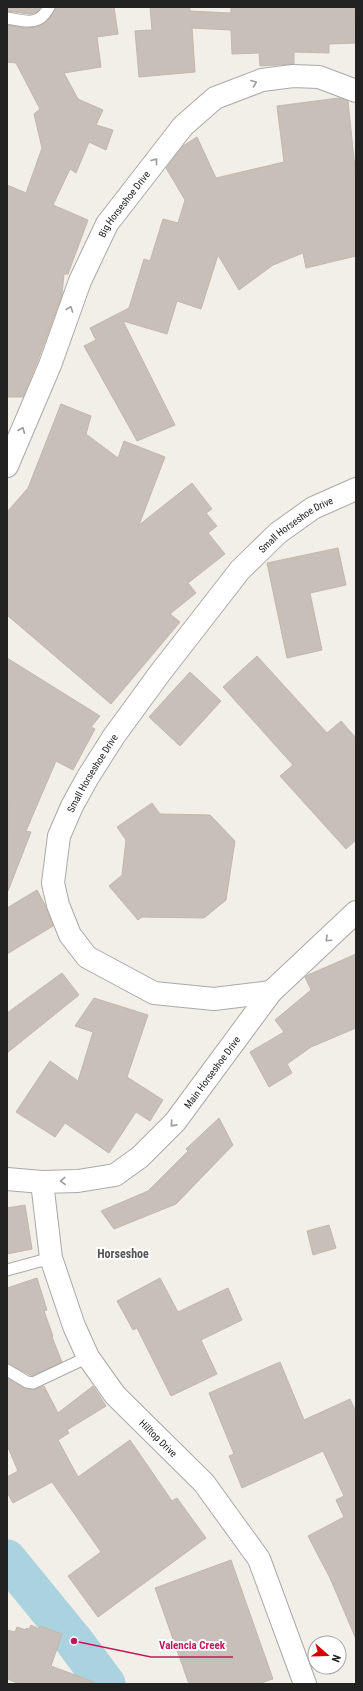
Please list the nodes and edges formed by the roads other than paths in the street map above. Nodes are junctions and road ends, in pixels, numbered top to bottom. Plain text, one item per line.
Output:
1 (49, 7) edge
2 (7, 18) edge
3 (356, 91) edge
4 (7, 466) edge
5 (356, 490) edge
6 (356, 912) edge
7 (271, 992) junction
8 (7, 1179) edge
9 (42, 1182) junction
10 (51, 1258) junction
11 (7, 1270) edge
12 (88, 1357) junction
13 (7, 1370) edge
14 (305, 1684) edge

1 - 2 lane
4 -> 3 street, Big Horseshoe Drive
5 - 7 street, Small Horseshoe Drive
6 -> 7 street, Main Horseshoe Drive
7 -> 9 street, Main Horseshoe Drive
8 - 9 street, Main Horseshoe Drive
9 - 10 street, Hilltop Drive
10 - 11 lane
10 - 12 street, Hilltop Drive
12 - 13 lane
12 - 14 street, Hilltop Drive

